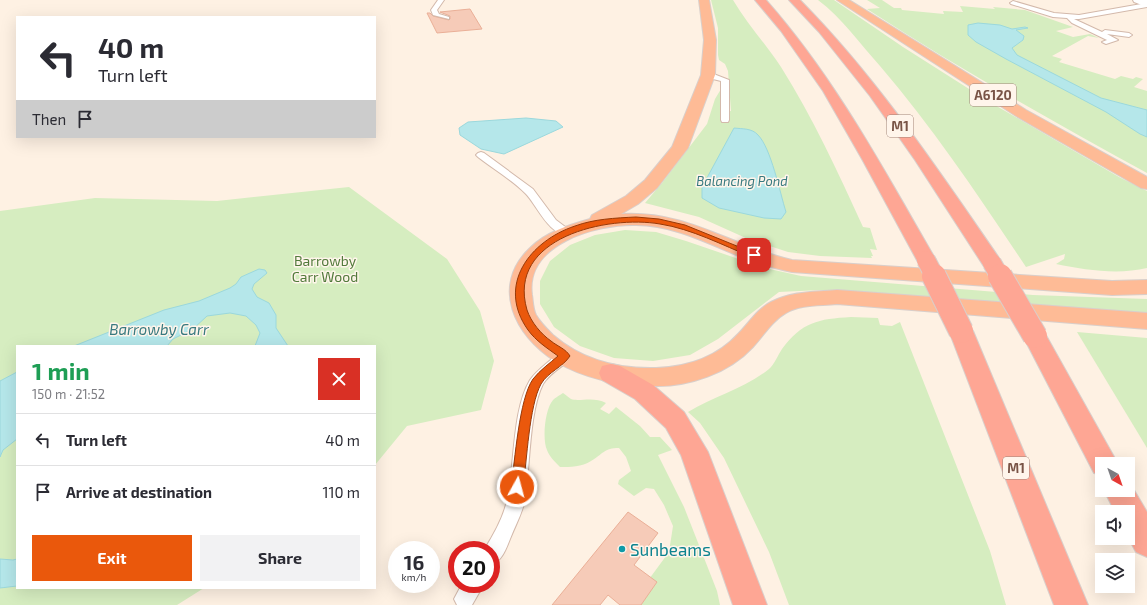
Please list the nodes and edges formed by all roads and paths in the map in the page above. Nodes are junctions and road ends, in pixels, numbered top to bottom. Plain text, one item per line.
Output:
1 (442, 0) edge
2 (704, 0) edge
3 (760, 0) edge
4 (794, 0) edge
5 (842, 0) edge
6 (1138, 0) edge
7 (1013, 3) dead end
8 (1147, 4) edge
9 (1070, 16) junction
10 (447, 18) dead end
11 (1092, 29) junction
12 (1129, 35) dead end
13 (1106, 42) dead end
14 (708, 75) junction
15 (725, 120) dead end
16 (481, 155) dead end
17 (1147, 184) edge
18 (589, 224) junction
19 (566, 232) junction
20 (1147, 287) edge
21 (1147, 321) edge
22 (565, 356) junction
23 (611, 373) junction
24 (1100, 457) edge
25 (1123, 497) edge
26 (500, 541) edge
27 (1147, 542) edge
28 (750, 605) edge
29 (1071, 605) edge

1 - 10 lane
2 - 14 highway
3 - 29 highway, M1, bridge
4 - 24 highway, M1, bridge
5 - 17 highway, A6120
6 - 8 street
7 - 9 lane
8 - 9 lane
9 - 11 lane
11 - 12 lane
11 - 13 lane
14 - 15 lane
14 - 18 highway
16 - 19 lane
18 - 19 highway
18 - 20 highway
19 - 22 highway
21 - 23 highway
22 - 23 highway
22 - 26 lane
23 - 28 highway
25 - 27 highway

